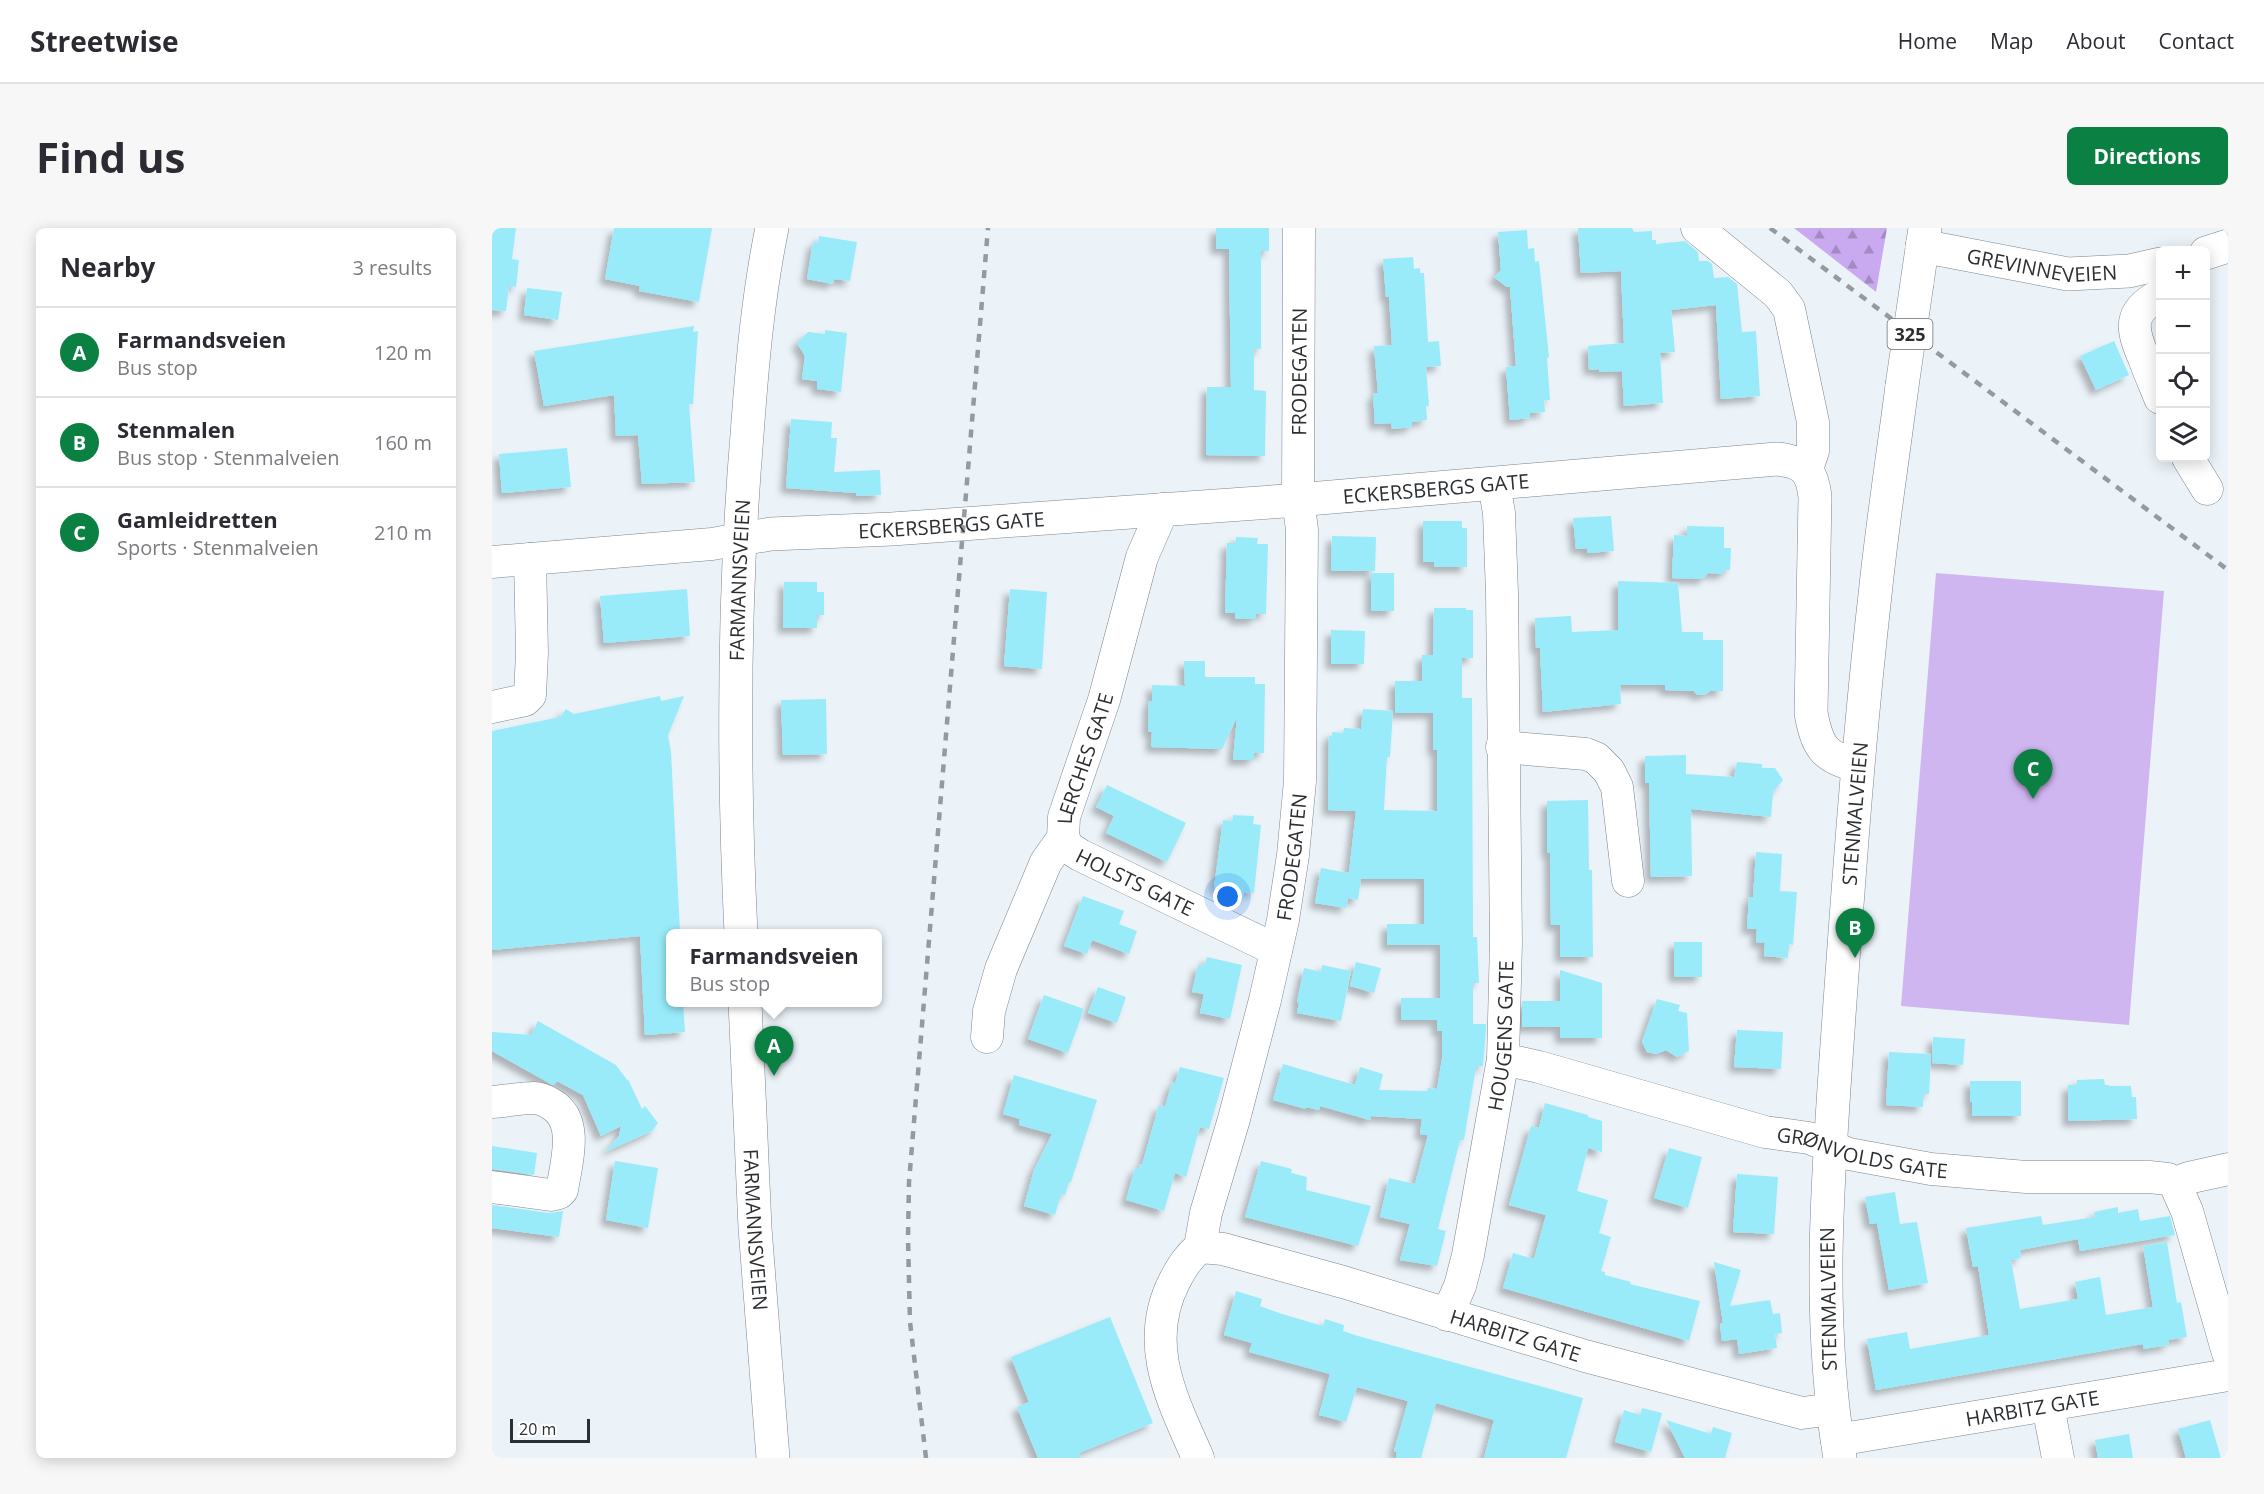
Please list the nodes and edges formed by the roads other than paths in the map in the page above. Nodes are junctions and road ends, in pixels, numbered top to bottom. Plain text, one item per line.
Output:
1 (772, 228) edge
2 (1299, 228) edge
3 (1697, 228) edge
4 (1923, 237) edge
5 (2228, 246) edge
6 (2210, 251) edge
7 (2156, 265) edge
8 (2156, 298) edge
9 (2156, 388) edge
10 (2190, 462) edge
11 (1806, 469) junction
12 (1494, 484) junction
13 (2207, 489) dead end
14 (1298, 499) junction
15 (1163, 509) junction
16 (740, 539) junction
17 (530, 559) junction
18 (492, 562) edge
19 (492, 707) edge
20 (1502, 747) junction
21 (1857, 765) junction
22 (1063, 837) junction
23 (1628, 881) dead end
24 (741, 929) edge
25 (1276, 950) junction
26 (745, 1007) edge
27 (987, 1037) dead end
28 (1503, 1059) junction
29 (492, 1102) edge
30 (1830, 1146) junction
31 (2228, 1169) edge
32 (2175, 1184) junction
33 (492, 1187) edge
34 (1200, 1247) junction
35 (1447, 1316) junction
36 (2228, 1353) edge
37 (2228, 1375) edge
38 (2048, 1406) junction
39 (1836, 1436) edge
40 (773, 1458) edge
41 (1198, 1458) edge
42 (2058, 1458) edge

1 - 16 main road, FARMANNSVEIEN
2 - 14 street, FRODEGATEN
3 - 11 street
4 - 7 main road, GREVINNEVEIEN
4 - 21 main road, STENMALVEIEN / 325, bridge
5 - 6 main road
8 - 9 street
10 - 13 street
11 - 12 main road, ECKERSBERGS GATE
11 - 21 main road
12 - 14 main road, ECKERSBERGS GATE
12 - 20 street, HOUGENS GATE
14 - 15 main road, ECKERSBERGS GATE
14 - 25 street, FRODEGATEN
15 - 16 main road, ECKERSBERGS GATE
15 - 22 street, LERCHES GATE
16 - 17 street
16 - 24 main road, FARMANNSVEIEN
17 - 18 street
17 - 19 street
20 - 23 street
20 - 28 street, HOUGENS GATE
21 - 30 main road, STENMALVEIEN / 325
22 - 25 street, HOLSTS GATE
22 - 27 street, LERCHES GATE
25 - 34 street, FRODEGATEN
26 - 40 main road, FARMANNSVEIEN
28 - 30 street, GRØNVOLDS GATE
28 - 35 street, HOUGENS GATE
29 - 33 street
30 - 32 street, GRØNVOLDS GATE
30 - 39 main road, STENMALVEIEN / 325
31 - 32 street
32 - 36 street
34 - 35 street, HARBITZ GATE
34 - 41 street
35 - 39 street, HARBITZ GATE
37 - 38 street, HARBITZ GATE
38 - 39 street, HARBITZ GATE
38 - 42 street

